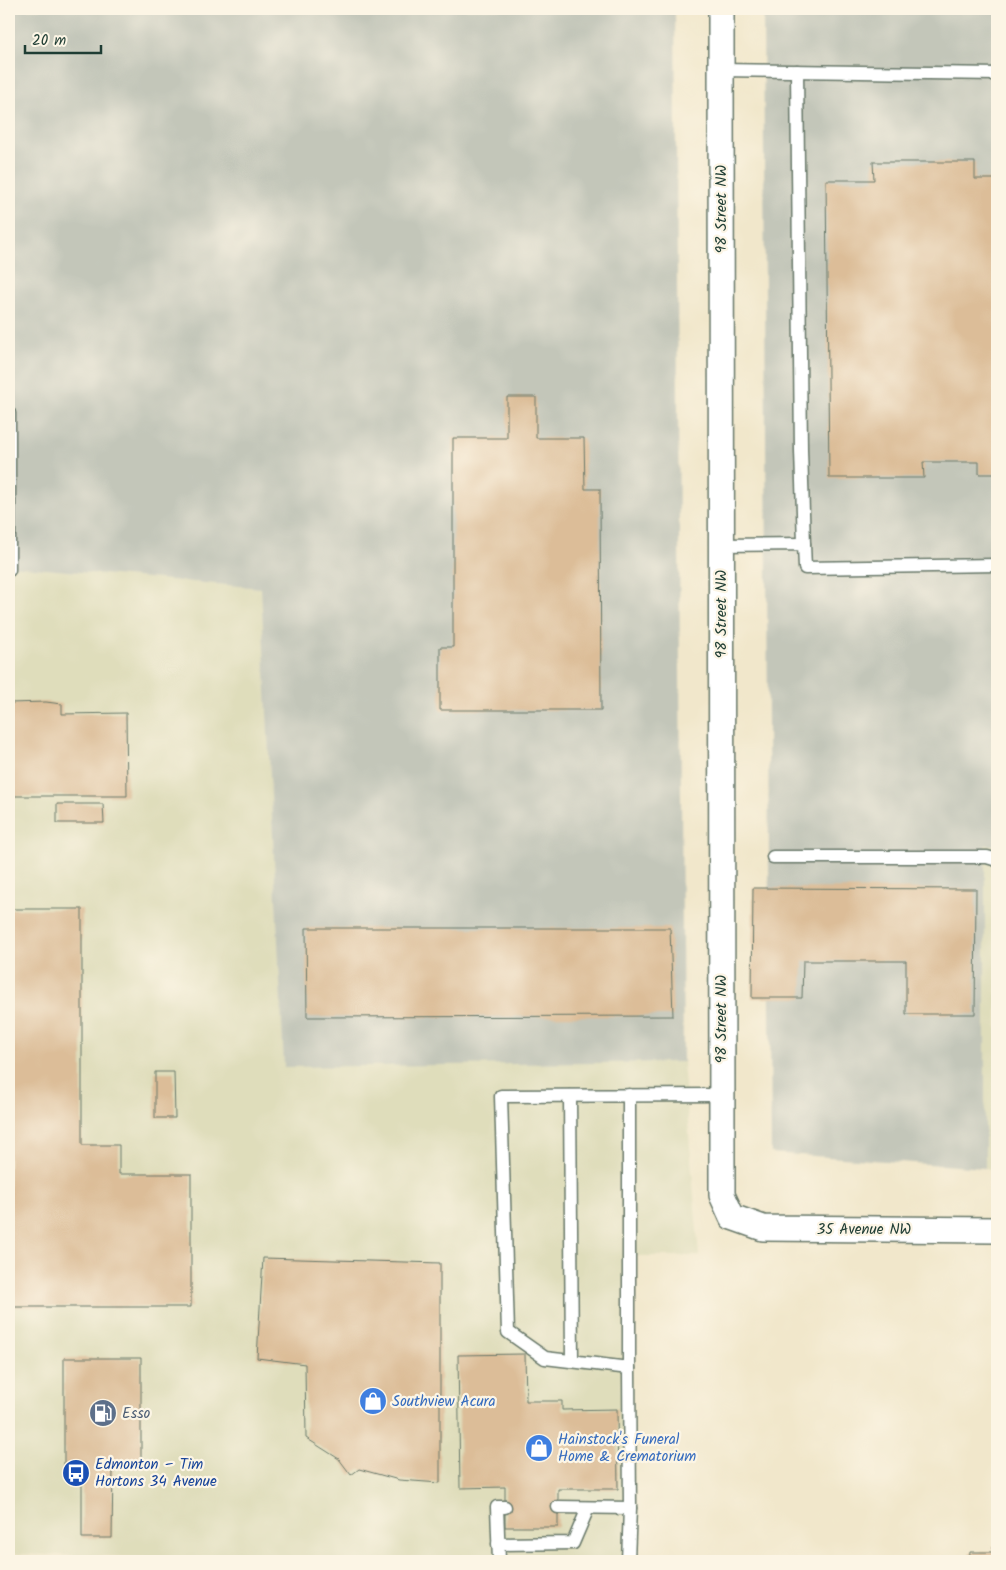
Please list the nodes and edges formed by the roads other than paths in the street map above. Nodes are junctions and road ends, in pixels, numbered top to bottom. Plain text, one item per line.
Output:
1 (721, 9) edge
2 (721, 70) junction
3 (797, 71) junction
4 (997, 74) edge
5 (9, 412) edge
6 (804, 544) junction
7 (721, 545) junction
8 (997, 565) edge
9 (10, 570) edge
10 (773, 857) dead end
11 (997, 860) edge
12 (629, 1094) junction
13 (721, 1095) junction
14 (570, 1096) junction
15 (732, 1217) joint
16 (997, 1230) edge
17 (572, 1360) junction
18 (629, 1368) junction
19 (504, 1508) dead end
20 (558, 1508) dead end
21 (588, 1508) junction
22 (630, 1508) junction
23 (498, 1544) junction
24 (499, 1561) edge
25 (628, 1561) edge

1 - 2 street, 98 Street NW
2 - 3 lane
2 - 7 street, 98 Street NW
3 - 4 lane
3 - 6 lane
5 - 9 lane
6 - 7 lane
6 - 8 lane
7 - 13 street, 98 Street NW
10 - 11 lane
12 - 13 lane
12 - 14 lane
12 - 18 lane
13 - 15 street, 98 Street NW
14 - 17 lane
14 - 17 lane
15 - 16 street, 35 Avenue NW
17 - 18 lane
18 - 22 lane
19 - 23 lane
20 - 21 lane
21 - 22 lane
21 - 23 lane
22 - 25 lane
23 - 24 lane

